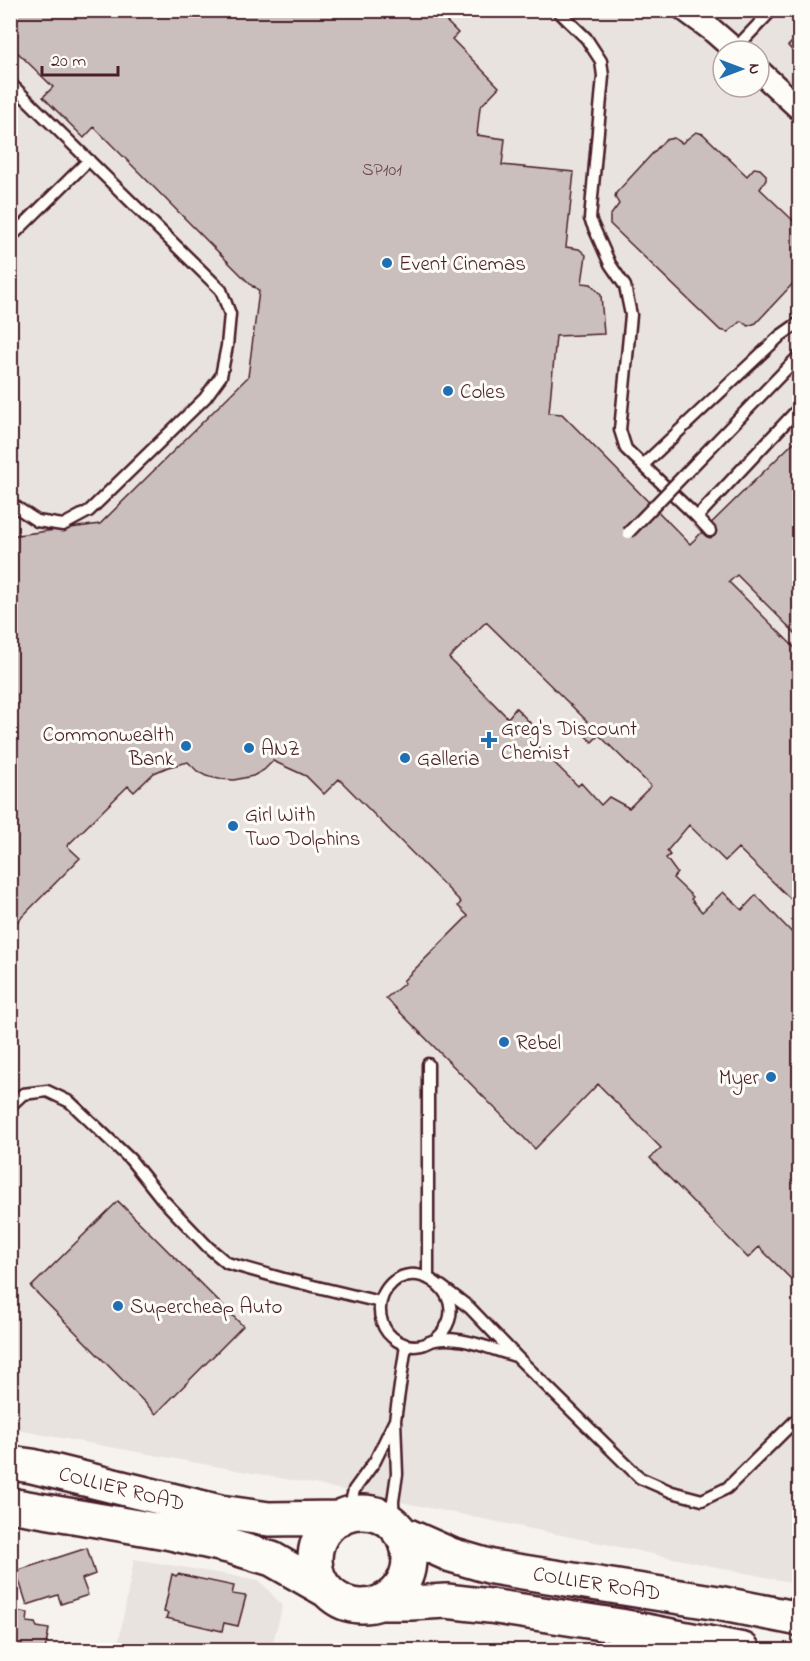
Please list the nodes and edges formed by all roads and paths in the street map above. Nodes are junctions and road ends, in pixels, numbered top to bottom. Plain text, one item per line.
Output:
1 (557, 10) edge
2 (685, 10) edge
3 (772, 10) edge
4 (722, 39) edge
5 (745, 39) edge
6 (771, 82) edge
7 (10, 83) edge
8 (800, 109) edge
9 (88, 160) junction
10 (10, 238) edge
11 (800, 322) edge
12 (800, 355) edge
13 (800, 407) edge
14 (643, 465) junction
15 (10, 503) edge
16 (697, 517) junction
17 (710, 531) dead end
18 (628, 533) dead end
19 (428, 1064) dead end
20 (10, 1106) edge
21 (428, 1278) junction
22 (441, 1286) junction
23 (380, 1302) junction
24 (435, 1340) junction
25 (406, 1345) junction
26 (516, 1356) junction
27 (800, 1416) edge
28 (395, 1420) junction
29 (10, 1463) edge
30 (10, 1505) edge
31 (344, 1516) junction
32 (397, 1528) junction
33 (326, 1590) junction
34 (380, 1602) junction
35 (800, 1619) edge
36 (743, 1650) edge

1 - 14 lane
2 - 4 street
3 - 5 lane
6 - 8 street
7 - 9 lane
9 - 10 lane
9 - 15 lane
11 - 14 lane
12 - 18 lane, bridge
13 - 16 lane
14 - 16 lane
16 - 17 lane
19 - 21 lane
20 - 23 lane
21 - 22 lane
21 - 23 lane
22 - 24 lane
22 - 26 lane
23 - 25 lane
24 - 25 lane
24 - 26 lane
25 - 28 lane
26 - 27 lane
28 - 31 lane
28 - 32 lane
29 - 31 main road, COLLIER ROAD
30 - 33 main road, COLLIER ROAD
31 - 32 main road
31 - 33 main road
32 - 34 main road
32 - 35 main road, COLLIER ROAD
33 - 34 main road
34 - 36 main road, COLLIER ROAD

